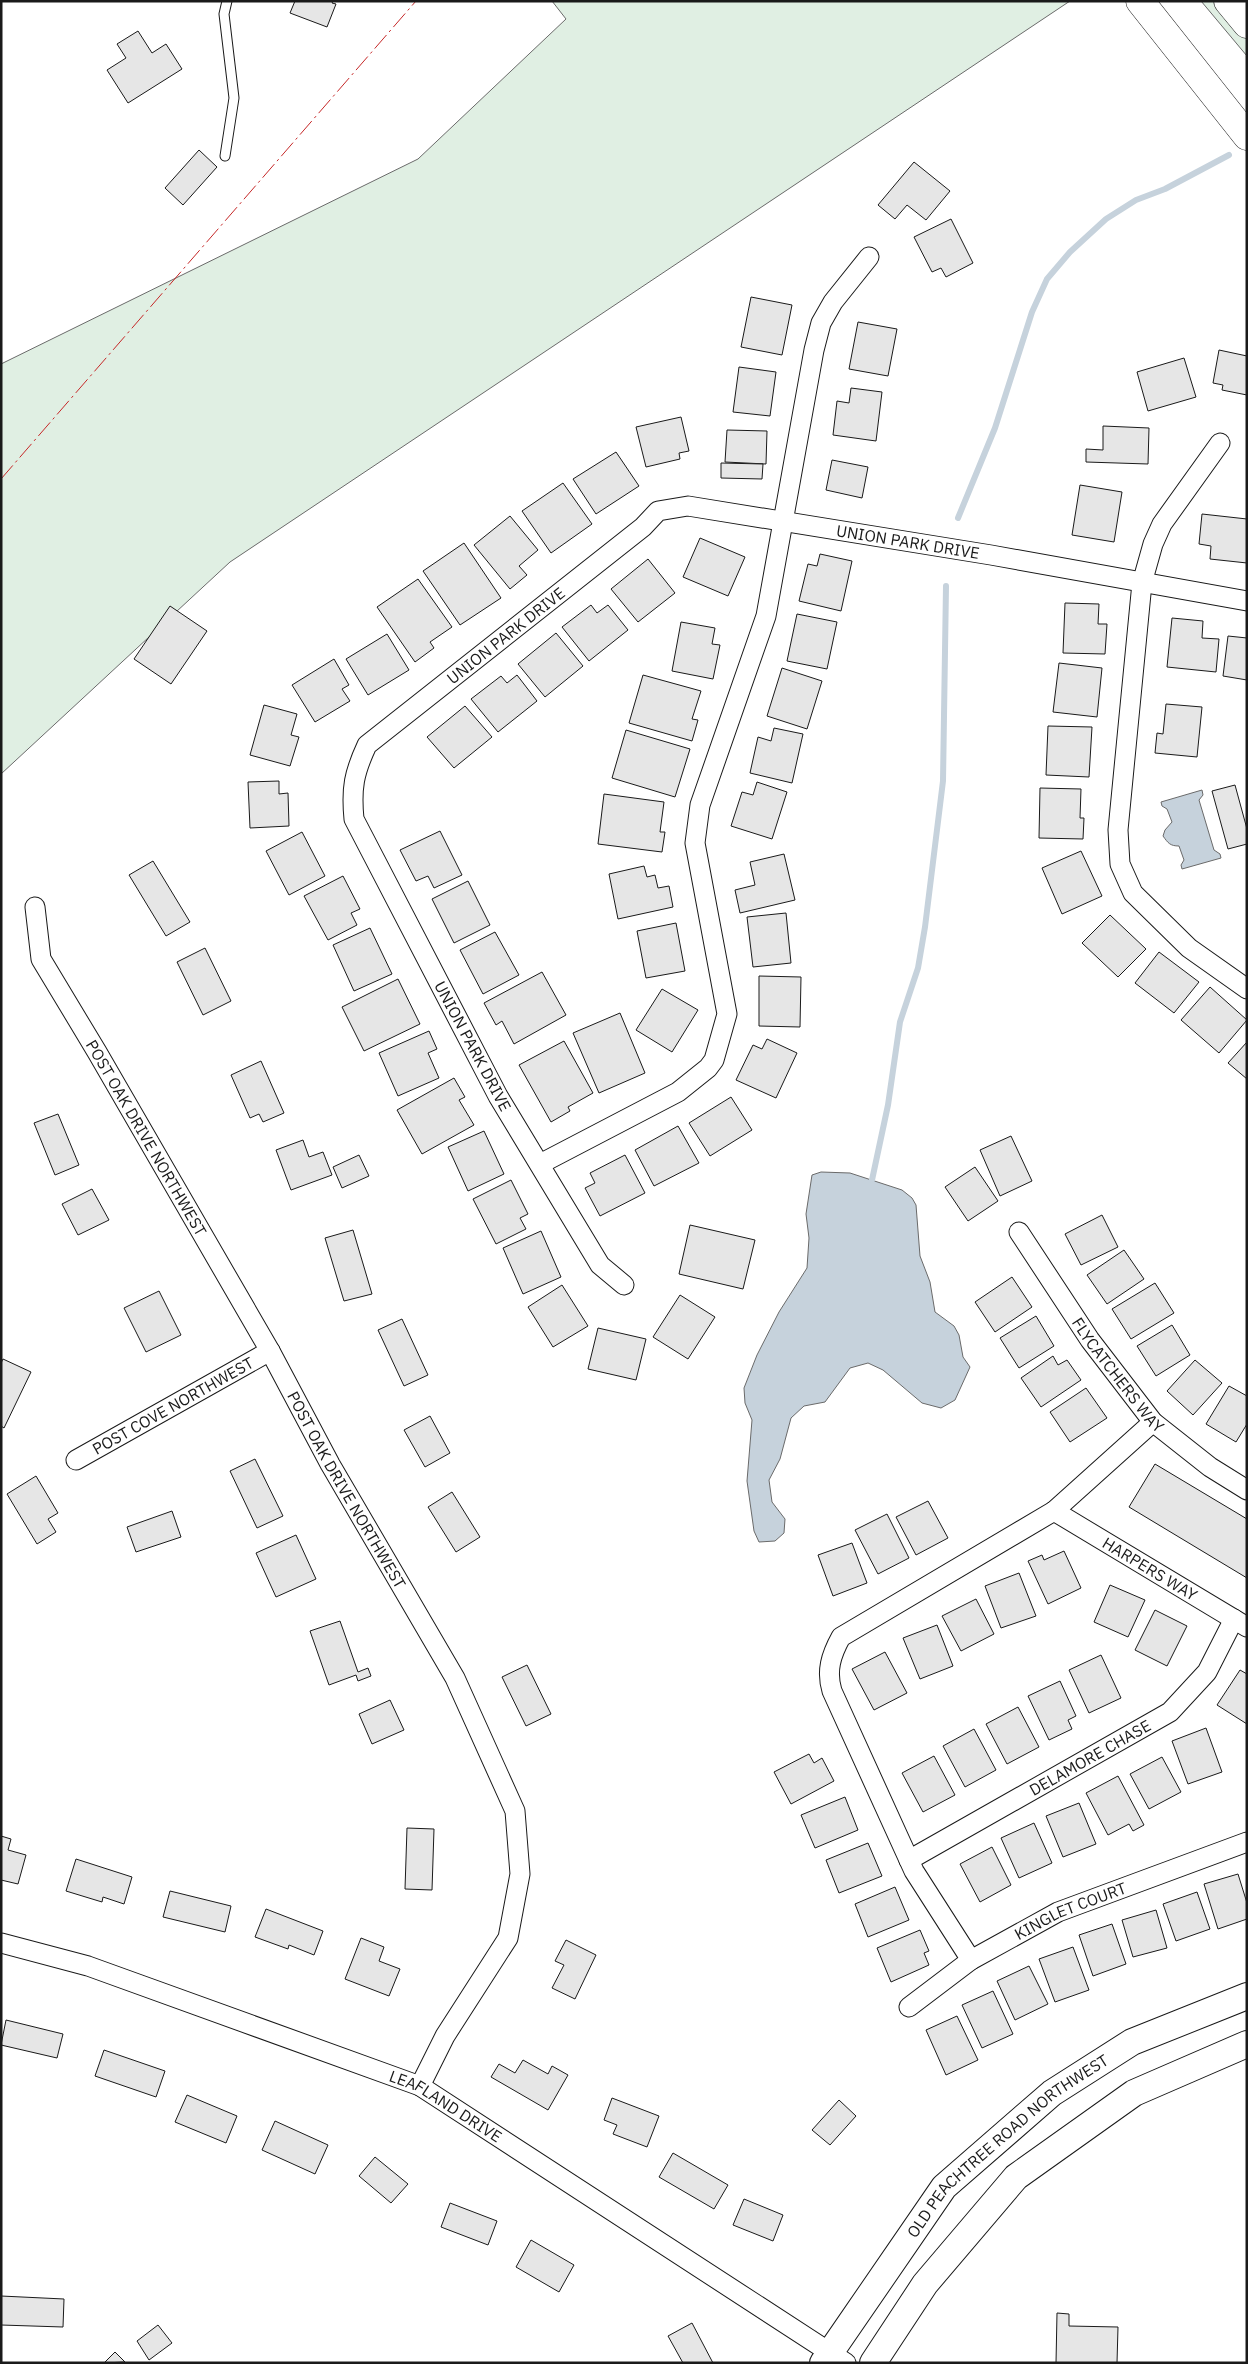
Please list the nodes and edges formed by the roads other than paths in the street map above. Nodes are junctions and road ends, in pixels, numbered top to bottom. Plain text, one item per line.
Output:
1 (226, 1) edge
2 (1140, 1) edge
3 (1228, 1) edge
4 (1247, 24) edge
5 (1247, 136) edge
6 (225, 156) dead end
7 (869, 257) dead end
8 (1220, 443) dead end
9 (784, 522) junction
10 (1142, 582) junction
11 (1247, 601) edge
12 (35, 907) dead end
13 (1247, 989) edge
14 (540, 1164) junction
15 (1018, 1232) dead end
16 (624, 1285) dead end
17 (270, 1351) junction
18 (1153, 1422) junction
19 (76, 1460) dead end
20 (1247, 1490) edge
21 (1054, 1511) junction
22 (1240, 1623) edge
23 (1247, 1842) edge
24 (909, 1860) junction
25 (1, 1943) edge
26 (971, 1960) junction
27 (1247, 1996) edge
28 (909, 2007) dead end
29 (1247, 2044) edge
30 (420, 2086) junction
31 (833, 2359) edge
32 (873, 2363) edge

1 - 6 lane
2 - 5 main road
3 - 4 main road
7 - 9 street
8 - 10 street
9 - 10 street, UNION PARK DRIVE
9 - 14 street
9 - 14 street, UNION PARK DRIVE
10 - 11 street, UNION PARK DRIVE
10 - 13 street
12 - 17 street, POST OAK DRIVE NORTHWEST
14 - 16 street, UNION PARK DRIVE
15 - 18 street, FLYCATCHERS WAY
17 - 19 street, POST COVE NORTHWEST
17 - 30 street, POST OAK DRIVE NORTHWEST
18 - 20 street, FLYCATCHERS WAY
18 - 21 street
21 - 22 street, HARPERS WAY
21 - 24 street
22 - 24 street, DELAMORE CHASE
23 - 26 street, KINGLET COURT
24 - 26 street
25 - 30 street, LEAFLAND DRIVE
26 - 28 street, KINGLET COURT
27 - 31 main road, OLD PEACHTREE ROAD NORTHWEST
29 - 32 main road, OLD PEACHTREE ROAD NORTHWEST
30 - 31 street, LEAFLAND DRIVE

